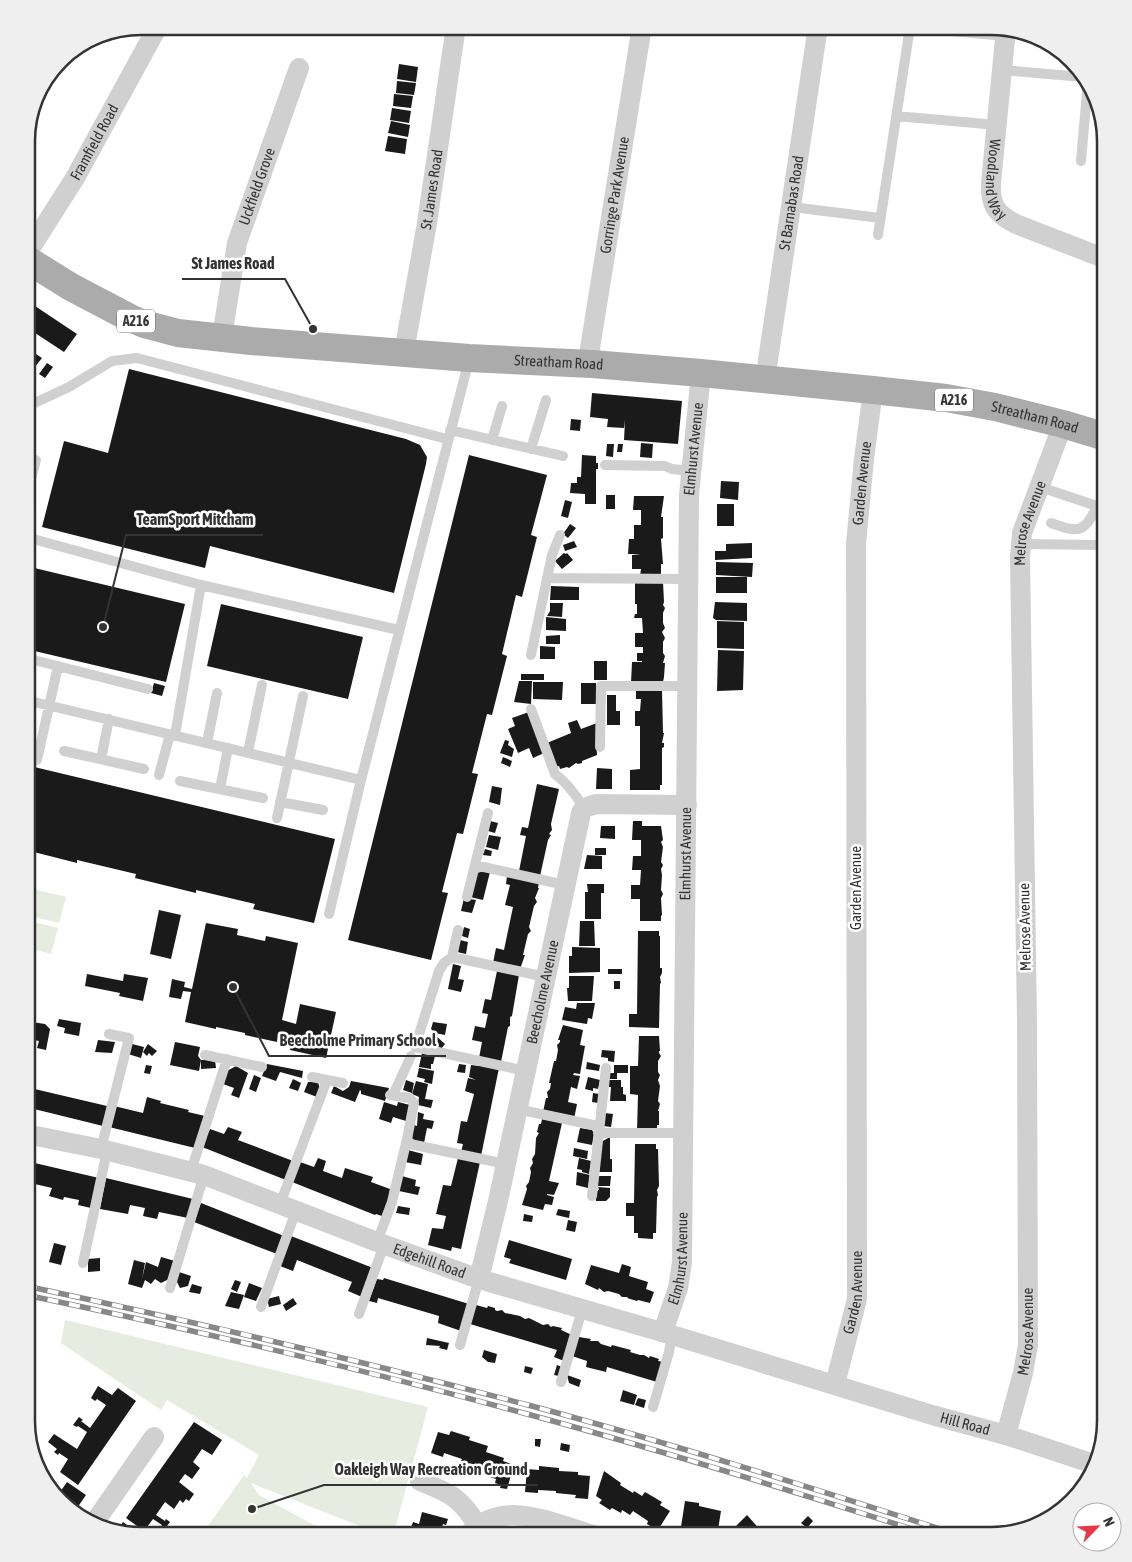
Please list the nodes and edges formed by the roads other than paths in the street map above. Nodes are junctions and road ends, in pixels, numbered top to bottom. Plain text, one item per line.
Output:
1 (153, 35) edge
2 (455, 35) edge
3 (641, 35) edge
4 (817, 35) edge
5 (909, 35) edge
6 (1006, 36) edge
7 (299, 68) dead end
8 (1002, 70) junction
9 (1074, 76) edge
10 (1087, 96) edge
11 (896, 116) junction
12 (997, 125) junction
13 (1081, 161) dead end
14 (792, 206) junction
15 (880, 218) junction
16 (878, 235) dead end
17 (35, 242) edge
18 (1097, 256) edge
19 (35, 263) edge
20 (224, 338) junction
21 (404, 352) junction
22 (469, 358) junction
23 (592, 364) junction
24 (701, 373) junction
25 (765, 380) junction
26 (873, 390) junction
27 (546, 400) dead end
28 (35, 403) edge
29 (502, 406) dead end
30 (1063, 424) junction
31 (449, 434) junction
32 (1097, 434) edge
33 (492, 440) junction
34 (531, 449) junction
35 (563, 456) dead end
36 (36, 460) dead end
37 (35, 463) edge
38 (605, 465) dead end
39 (692, 471) junction
40 (1040, 487) junction
41 (1097, 507) edge
42 (1097, 512) edge
43 (1051, 523) dead end
44 (560, 536) dead end
45 (35, 539) edge
46 (1020, 544) junction
47 (1097, 545) edge
48 (547, 578) junction
49 (688, 579) junction
50 (201, 585) junction
51 (399, 630) junction
52 (531, 655) dead end
53 (35, 660) edge
54 (58, 666) junction
55 (262, 685) dead end
56 (688, 686) junction
57 (148, 688) dead end
58 (217, 693) dead end
59 (302, 696) dead end
60 (35, 702) edge
61 (49, 705) junction
62 (531, 709) dead end
63 (109, 719) junction
64 (172, 734) junction
65 (207, 742) junction
66 (600, 747) dead end
67 (228, 748) junction
68 (64, 751) dead end
69 (248, 752) junction
70 (101, 759) junction
71 (37, 760) dead end
72 (288, 762) junction
73 (144, 769) dead end
74 (159, 775) dead end
75 (360, 780) junction
76 (180, 781) dead end
77 (220, 789) junction
78 (263, 798) dead end
79 (280, 802) junction
80 (687, 805) junction
81 (584, 808) junction
82 (323, 810) dead end
83 (488, 814) dead end
84 (277, 818) dead end
85 (475, 866) junction
86 (565, 885) junction
87 (467, 897) dead end
88 (330, 914) dead end
89 (458, 930) dead end
90 (452, 957) junction
91 (546, 977) junction
92 (109, 1034) dead end
93 (204, 1055) dead end
94 (411, 1056) dead end
95 (227, 1060) junction
96 (262, 1067) dead end
97 (606, 1068) dead end
98 (526, 1071) junction
99 (312, 1077) dead end
100 (327, 1080) junction
101 (343, 1083) dead end
102 (517, 1109) junction
103 (598, 1130) junction
104 (684, 1133) junction
105 (35, 1136) edge
106 (406, 1139) junction
107 (104, 1150) junction
108 (506, 1164) junction
109 (198, 1173) junction
110 (592, 1196) dead end
111 (288, 1207) junction
112 (381, 1244) junction
113 (83, 1263) dead end
114 (479, 1279) junction
115 (170, 1288) dead end
116 (261, 1307) dead end
117 (582, 1310) junction
118 (359, 1314) dead end
119 (668, 1334) junction
120 (460, 1345) dead end
121 (561, 1382) dead end
122 (835, 1384) junction
123 (653, 1407) dead end
124 (1006, 1435) junction
125 (154, 1437) dead end
126 (1088, 1462) edge
127 (420, 1481) dead end
128 (98, 1517) edge
129 (471, 1527) edge
130 (478, 1527) edge
131 (568, 1527) edge

1 - 17 street, Framfield Road
2 - 21 street, St .James Road
3 - 23 street, Gorringe Park Avenue
4 - 14 street, St Barnabas Road
5 - 11 lane
6 - 8 street, Woodland Way
7 - 20 street, Uckfield Grove
8 - 9 lane
8 - 12 street, Woodland Way
10 - 13 lane
11 - 12 lane
11 - 15 lane
12 - 18 street, Woodland Way
14 - 15 lane
14 - 25 street, St Barnabas Road
15 - 16 lane
19 - 20 main road, Streatham Road / A216
20 - 21 main road, Streatham Road / A216
21 - 22 main road, Streatham Road / A216
22 - 23 main road, Streatham Road / A216
22 - 31 lane
23 - 24 main road, Streatham Road / A216
24 - 25 main road, Streatham Road / A216
24 - 39 street, Elmhurst Avenue
25 - 26 main road, Streatham Road / A216
26 - 30 main road, Streatham Road / A216
26 - 122 street, Garden Avenue
27 - 34 lane
28 - 31 lane
29 - 33 lane
30 - 32 main road, Streatham Road / A216
30 - 40 street, Melrose Avenue
31 - 33 lane
31 - 51 lane
33 - 34 lane
34 - 35 lane
36 - 37 lane
38 - 39 lane
39 - 49 street, Elmhurst Avenue
40 - 41 lane
40 - 46 street, Melrose Avenue
42 - 43 lane
44 - 48 lane
45 - 50 lane
46 - 47 lane
46 - 124 street, Melrose Avenue
48 - 49 lane
48 - 52 lane
49 - 56 street, Elmhurst Avenue
50 - 51 lane
50 - 64 lane
51 - 75 lane
53 - 54 lane
54 - 57 lane
54 - 61 lane
55 - 69 lane
56 - 66 lane
56 - 80 street, Elmhurst Avenue
58 - 65 lane
59 - 72 lane
60 - 61 lane
61 - 63 lane
61 - 71 lane
62 - 81 lane
63 - 64 lane
63 - 70 lane
64 - 65 lane
64 - 74 lane
65 - 67 lane
67 - 69 lane
67 - 77 lane
68 - 70 lane
69 - 72 lane
70 - 73 lane
72 - 75 lane
72 - 79 lane
75 - 88 lane
76 - 77 lane
77 - 78 lane
79 - 82 lane
79 - 84 lane
80 - 81 street
80 - 104 street, Elmhurst Avenue
81 - 86 street, Beecholme Avenue
83 - 85 lane
85 - 86 lane
85 - 87 lane
86 - 91 street, Beecholme Avenue
89 - 90 lane
90 - 91 lane
90 - 98 lane
91 - 98 street, Beecholme Avenue
92 - 107 lane
93 - 95 lane
94 - 106 lane
95 - 96 lane
95 - 109 lane
97 - 103 lane
98 - 102 street, Beecholme Avenue
99 - 100 lane
100 - 101 lane
100 - 111 lane
102 - 103 lane
102 - 108 street, Beecholme Avenue
103 - 104 lane
103 - 110 lane
104 - 119 street, Elmhurst Avenue
105 - 107 street, Edgehill Road
106 - 108 lane
106 - 112 lane
107 - 109 street, Edgehill Road
107 - 113 lane
108 - 114 street, Beecholme Avenue
109 - 111 street, Edgehill Road
109 - 115 lane
111 - 112 street, Edgehill Road
111 - 116 lane
112 - 114 street, Edgehill Road
112 - 118 lane
114 - 117 street, Edgehill Road
114 - 120 lane
117 - 119 street, Edgehill Road
117 - 121 lane
119 - 122 street, Edgehill Road
119 - 123 lane
122 - 124 street, Hill Road
124 - 126 street, Hill Road
125 - 128 street
127 - 129 street
130 - 131 street

